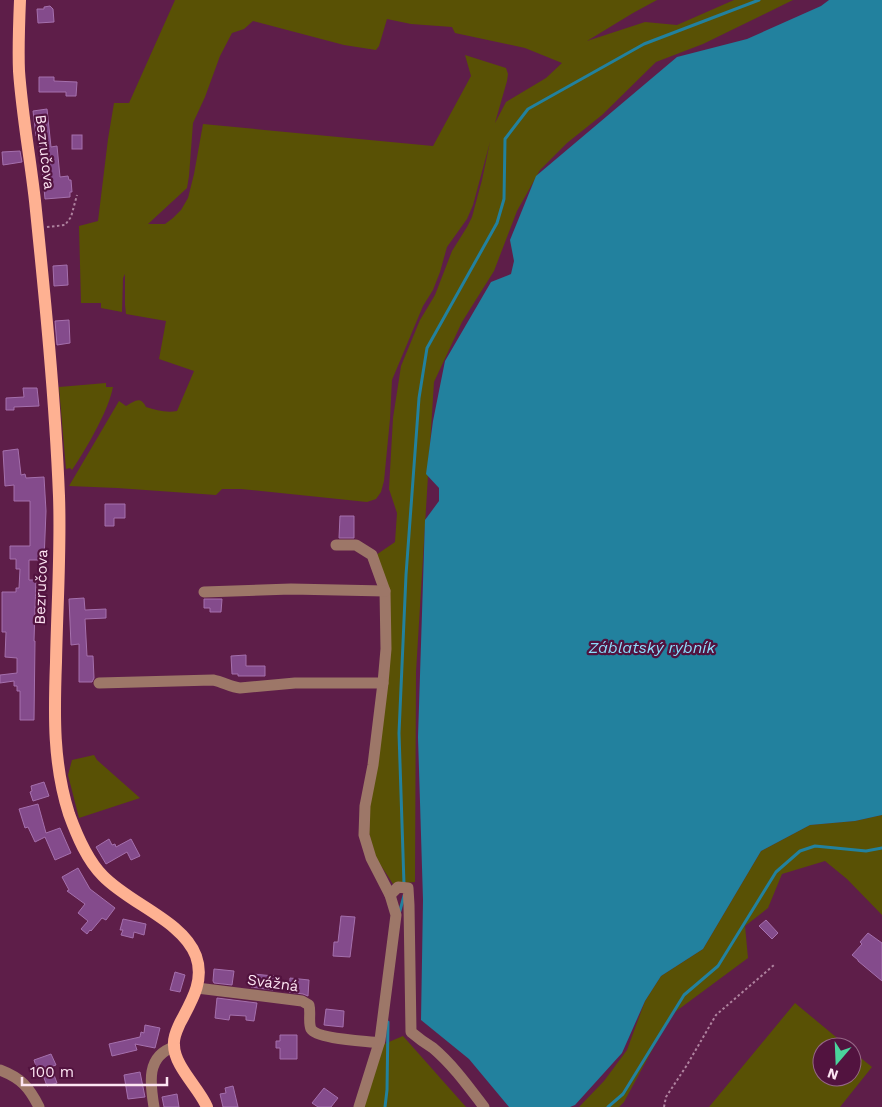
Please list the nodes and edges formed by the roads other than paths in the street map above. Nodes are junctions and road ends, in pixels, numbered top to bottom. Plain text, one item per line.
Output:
1 (20, 0) edge
2 (336, 545) dead end
3 (385, 591) junction
4 (204, 592) dead end
5 (99, 683) dead end
6 (383, 683) junction
7 (399, 890) junction
8 (197, 988) junction
9 (379, 1043) junction
10 (174, 1047) junction
11 (0, 1070) edge
12 (39, 1107) edge
13 (154, 1107) edge
14 (207, 1107) edge
15 (359, 1107) edge
16 (484, 1107) edge

1 - 8 main road, Bezručova
2 - 3 street
3 - 4 street
3 - 6 street
5 - 6 street
6 - 7 street
7 - 9 street
7 - 16 street
8 - 9 street, Svážná
8 - 10 main road, Bezručova
9 - 15 street
10 - 13 street
10 - 14 main road
11 - 12 street

